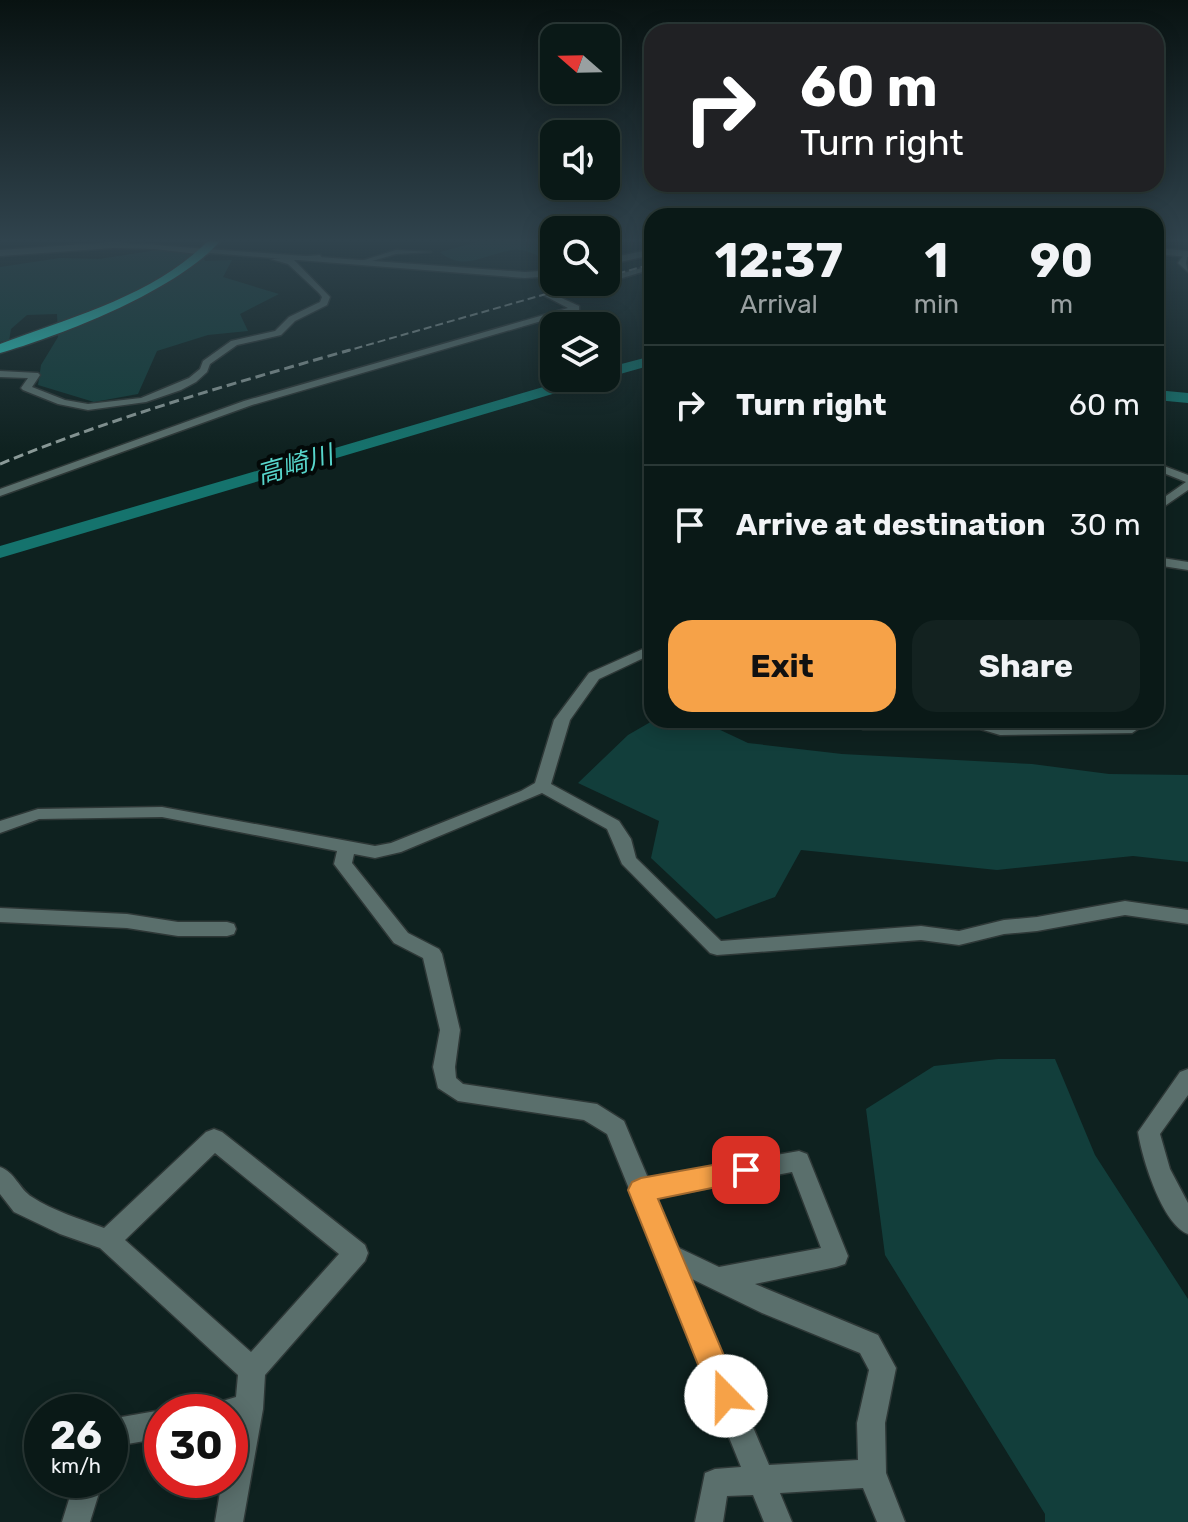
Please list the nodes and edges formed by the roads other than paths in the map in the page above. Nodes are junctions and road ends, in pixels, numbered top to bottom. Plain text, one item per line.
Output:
1 (93, 311) edge
2 (308, 311) edge
3 (566, 311) edge
4 (0, 349) edge
5 (0, 374) edge
6 (1164, 469) edge
7 (1188, 479) edge
8 (1188, 485) edge
9 (0, 493) edge
10 (1164, 502) edge
11 (1164, 562) edge
12 (1188, 566) edge
13 (644, 657) edge
14 (542, 786) junction
15 (0, 827) edge
16 (346, 849) junction
17 (0, 915) edge
18 (1188, 917) edge
19 (227, 929) dead end
20 (1188, 1078) edge
21 (0, 1177) edge
22 (641, 1190) junction
23 (1188, 1223) edge
24 (108, 1240) junction
25 (668, 1255) junction
26 (718, 1279) junction
27 (252, 1370) junction
28 (244, 1394) edge
29 (872, 1473) junction
30 (761, 1480) junction
31 (83, 1498) edge
32 (231, 1498) edge
33 (76, 1522) edge
34 (229, 1522) edge
35 (709, 1522) edge
36 (778, 1522) edge
37 (891, 1522) edge

1 - 4 highway
2 - 5 street
3 - 9 street
6 - 7 street
8 - 10 street
11 - 12 street
13 - 14 street
14 - 16 street
14 - 18 street
15 - 16 street
16 - 22 street
17 - 19 street
20 - 23 street
21 - 24 street
22 - 25 street
22 - 26 street
24 - 27 street
24 - 27 street
25 - 26 street
25 - 30 street
26 - 29 street
27 - 28 street
29 - 30 street
29 - 37 street
30 - 35 street
30 - 36 street
31 - 33 street
32 - 34 street

